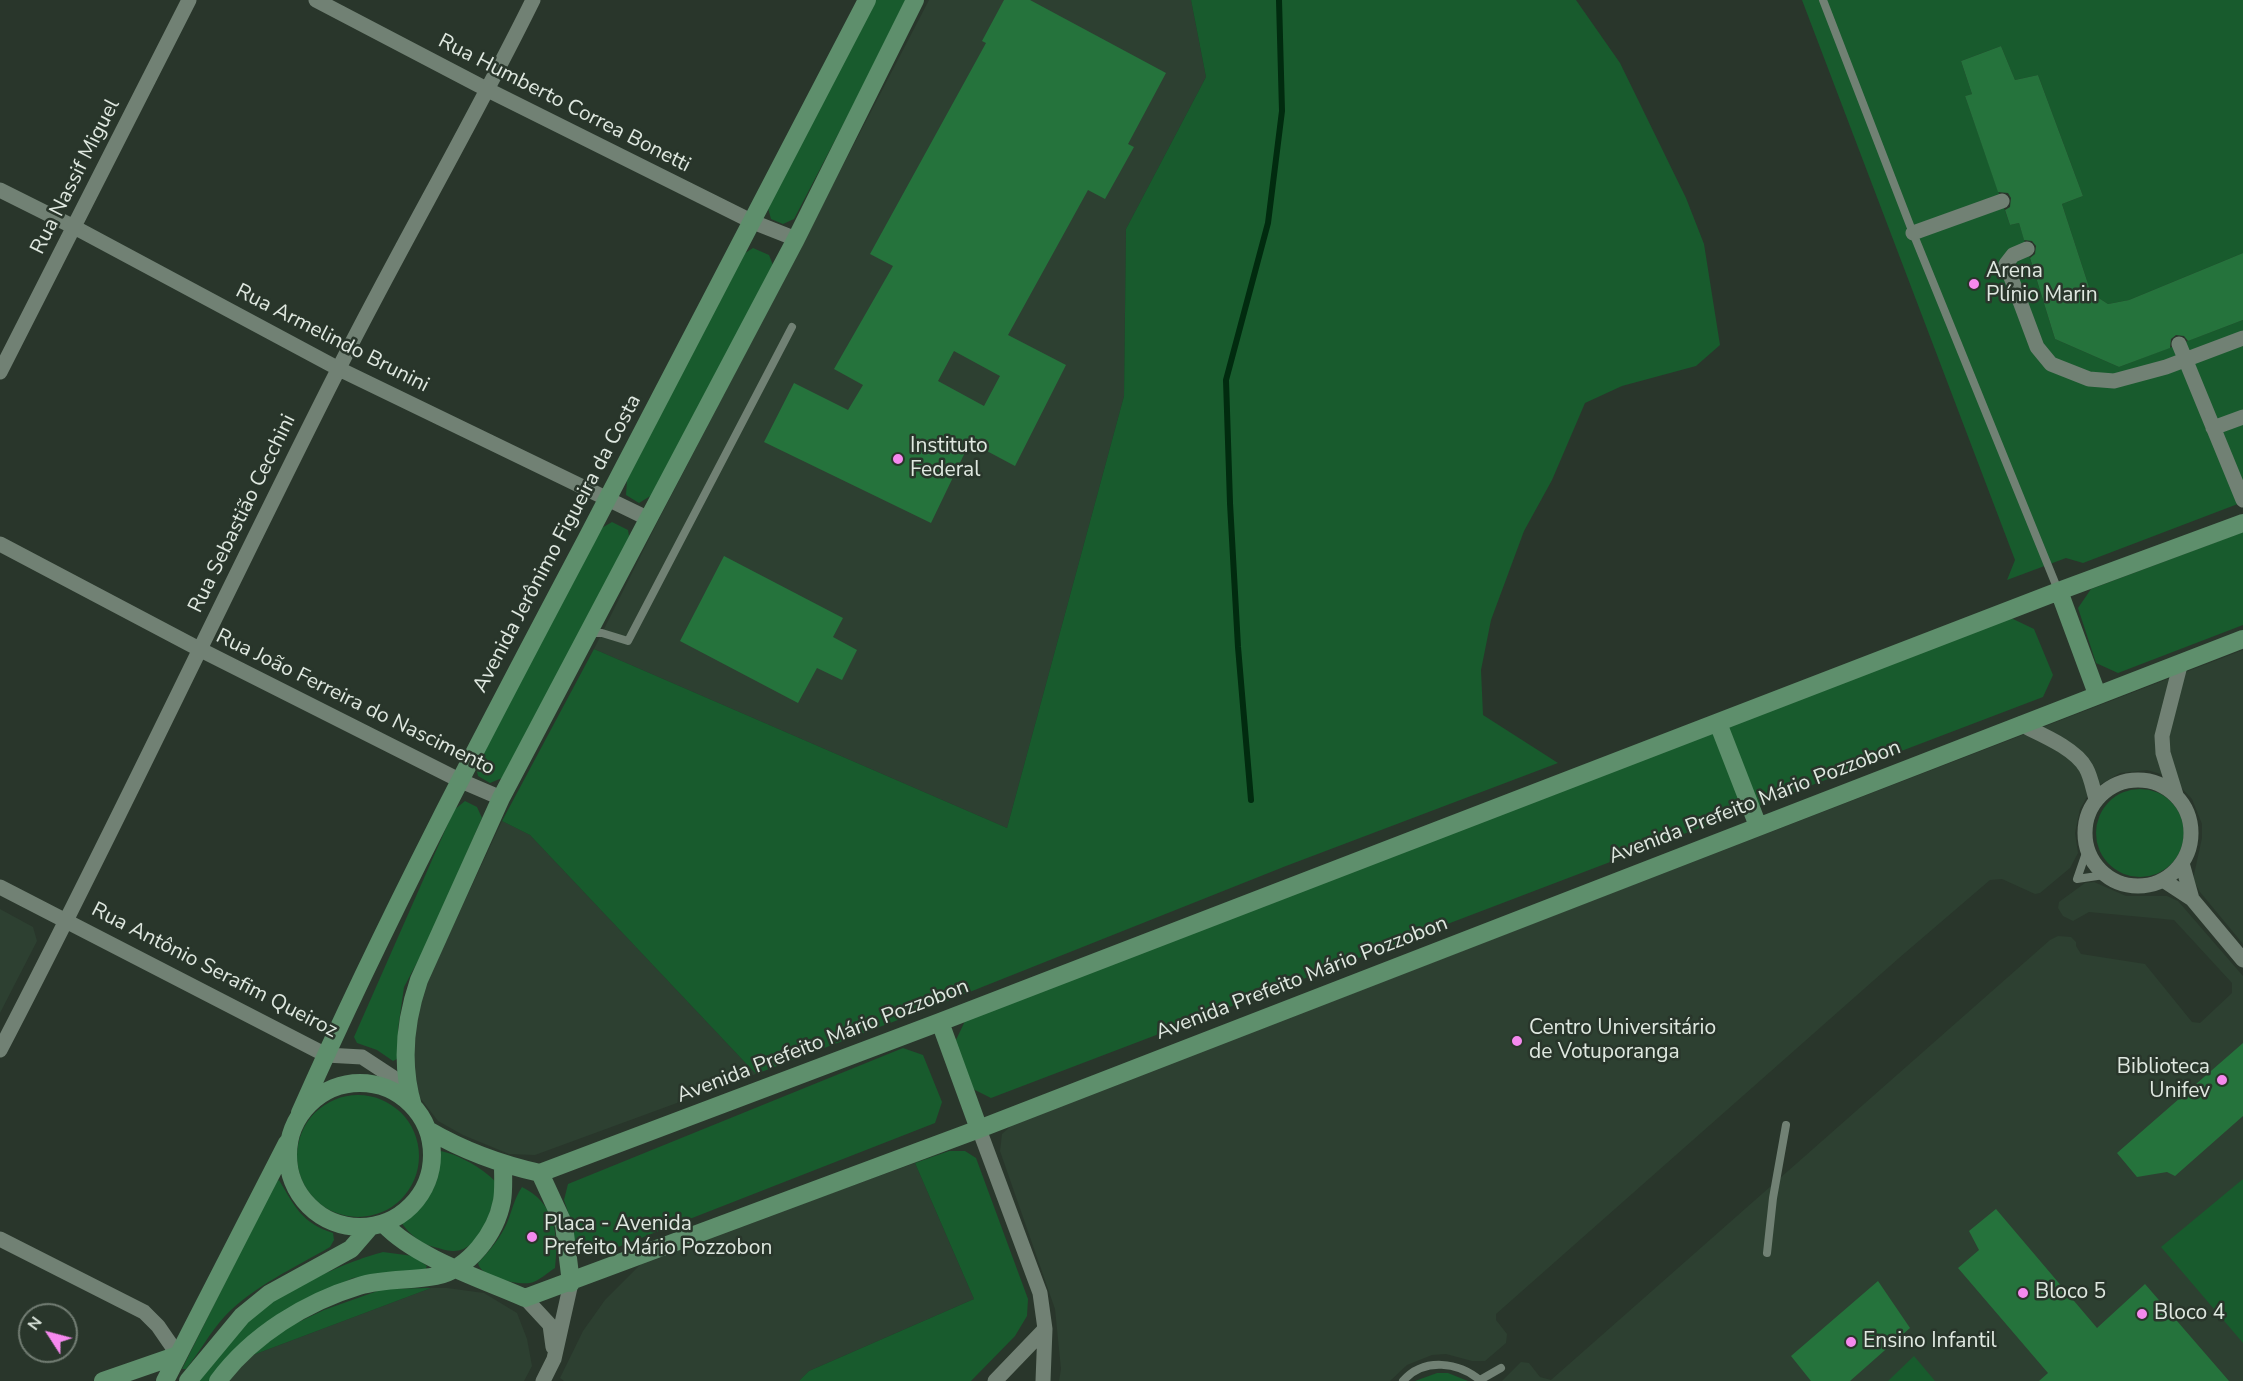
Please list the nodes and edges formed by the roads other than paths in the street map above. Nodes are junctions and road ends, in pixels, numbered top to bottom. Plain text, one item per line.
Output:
1 (189, 0) edge
2 (316, 0) edge
3 (533, 0) edge
4 (867, 0) edge
5 (915, 0) edge
6 (1823, 0) edge
7 (488, 90) junction
8 (0, 190) edge
9 (2002, 201) dead end
10 (753, 222) junction
11 (74, 227) junction
12 (1913, 233) junction
13 (796, 239) junction
14 (2027, 249) dead end
15 (792, 327) dead end
16 (2243, 338) edge
17 (2179, 344) dead end
18 (2185, 359) junction
19 (339, 369) junction
20 (0, 372) edge
21 (2243, 417) edge
22 (2213, 428) junction
23 (607, 500) junction
24 (2243, 500) edge
25 (649, 519) junction
26 (2243, 523) edge
27 (0, 544) edge
28 (2059, 591) junction
29 (589, 633) junction
30 (2243, 639) edge
31 (200, 649) junction
32 (2181, 662) junction
33 (2097, 694) junction
34 (1718, 723) junction
35 (2020, 724) junction
36 (459, 780) junction
37 (2176, 795) junction
38 (501, 798) junction
39 (2096, 799) junction
40 (1758, 826) junction
41 (2087, 850) junction
42 (2182, 863) junction
43 (2104, 874) junction
44 (2163, 880) junction
45 (0, 887) edge
46 (2192, 899) junction
47 (67, 921) junction
48 (2243, 960) edge
49 (940, 1022) junction
50 (0, 1050) edge
51 (326, 1055) junction
52 (406, 1100) junction
53 (300, 1113) junction
54 (1786, 1125) dead end
55 (979, 1129) junction
56 (428, 1130) junction
57 (289, 1139) junction
58 (503, 1165) junction
59 (540, 1173) junction
60 (377, 1226) junction
61 (0, 1239) edge
62 (1767, 1253) dead end
63 (455, 1268) junction
64 (571, 1282) junction
65 (525, 1298) junction
66 (1045, 1329) junction
67 (178, 1354) junction
68 (554, 1359) junction
69 (1480, 1380) edge
70 (103, 1381) edge
71 (165, 1381) edge
72 (188, 1381) edge
73 (218, 1381) edge
74 (543, 1381) edge
75 (995, 1381) edge
76 (1042, 1381) edge
77 (1403, 1381) edge
78 (1494, 1381) edge

1 - 11 street, Rua Nassif Miguel
2 - 7 street, Rua Humberto Correa Bonetti
3 - 7 street, Rua Sebastião Cecchini
4 - 10 street, Avenida Jerônimo Figueira da Costa
5 - 13 street
6 - 12 lane
7 - 10 street, Rua Humberto Correa Bonetti
7 - 19 street, Rua Sebastião Cecchini
8 - 11 street, Rua Armelindo Brunini
9 - 12 street
10 - 13 street, Rua Humberto Correa Bonetti
10 - 23 street, Avenida Jerônimo Figueira da Costa
11 - 19 street, Rua Armelindo Brunini
11 - 20 street, Rua Nassif Miguel
12 - 28 lane
13 - 25 street
14 - 18 street
15 - 29 lane
16 - 18 street
17 - 18 street
18 - 22 street
19 - 23 street, Rua Armelindo Brunini
19 - 31 street, Rua Sebastião Cecchini
21 - 22 street
22 - 24 street
23 - 25 street, Rua Armelindo Brunini
23 - 36 street, Avenida Jerônimo Figueira da Costa
25 - 29 street
26 - 28 street, Avenida Prefeito Mário Pozzobon
27 - 31 street, Rua João Ferreira do Nascimento
28 - 33 street
28 - 34 street, Avenida Prefeito Mário Pozzobon
29 - 38 street
30 - 32 street, Avenida Prefeito Mário Pozzobon
31 - 36 street, Rua João Ferreira do Nascimento
31 - 47 street, Rua Sebastião Cecchini
32 - 33 street, Avenida Prefeito Mário Pozzobon
32 - 37 street
33 - 35 street, Avenida Prefeito Mário Pozzobon
34 - 40 street
34 - 49 street, Avenida Prefeito Mário Pozzobon
35 - 39 street
35 - 40 street, Avenida Prefeito Mário Pozzobon
36 - 38 street, Rua João Ferreira do Nascimento
36 - 51 street, Avenida Jerônimo Figueira da Costa
37 - 39 street
37 - 42 street
38 - 52 street
39 - 41 street
40 - 55 street, Avenida Prefeito Mário Pozzobon
41 - 43 street
41 - 43 lane
42 - 44 street
42 - 46 street
43 - 44 street
44 - 46 street
45 - 47 street, Rua Antônio Serafim Queiroz
46 - 48 street
47 - 50 street, Rua Sebastião Cecchini
47 - 51 street, Rua Antônio Serafim Queiroz
49 - 55 street
49 - 59 street, Avenida Prefeito Mário Pozzobon
51 - 52 street, Rua Antônio Serafim Queiroz
51 - 53 street, Avenida Jerônimo Figueira da Costa
52 - 53 street
52 - 56 street
53 - 57 street
54 - 62 lane
55 - 64 street, Avenida Prefeito Mário Pozzobon
55 - 66 street
56 - 58 street
56 - 60 street
57 - 60 street
57 - 67 street
58 - 59 street
58 - 63 street
59 - 64 street
60 - 63 street
60 - 72 street
61 - 67 street
63 - 65 street
63 - 73 street
64 - 65 street, Avenida Prefeito Mário Pozzobon
64 - 68 street
65 - 68 street
66 - 75 street
66 - 76 street
67 - 70 street
67 - 71 street
68 - 74 street
69 - 77 lane
69 - 78 lane

